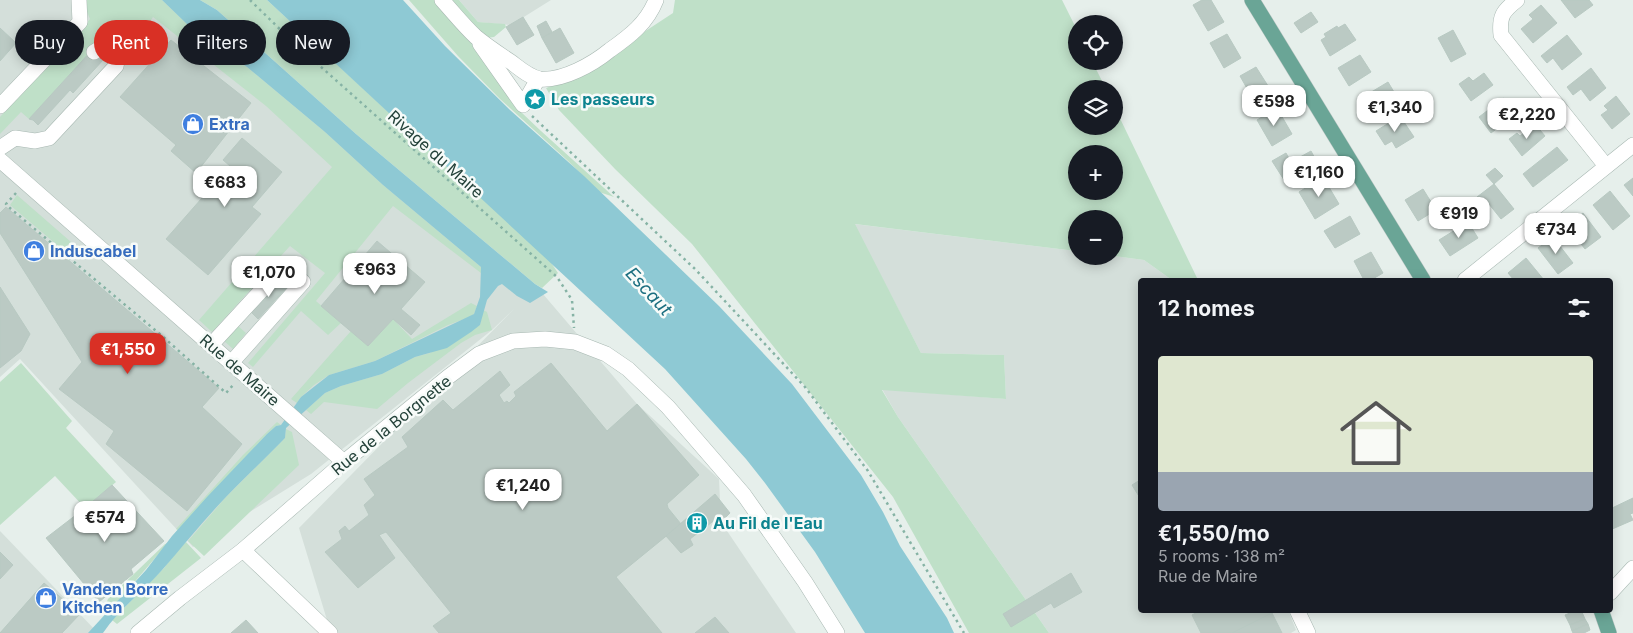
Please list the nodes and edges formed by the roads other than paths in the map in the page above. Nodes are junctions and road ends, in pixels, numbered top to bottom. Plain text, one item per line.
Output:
1 (79, 0) edge
2 (442, 0) edge
3 (656, 0) edge
4 (1252, 0) edge
5 (1517, 0) edge
6 (476, 36) junction
7 (116, 65) edge
8 (538, 79) junction
9 (0, 106) edge
10 (1633, 145) edge
11 (0, 148) edge
12 (0, 160) edge
13 (1606, 166) junction
14 (1422, 278) edge
15 (1467, 278) edge
16 (211, 345) junction
17 (231, 362) junction
18 (344, 462) junction
19 (243, 550) junction
20 (1633, 568) edge
21 (1613, 590) edge
22 (1298, 613) edge
23 (1602, 613) edge
24 (138, 633) edge
25 (330, 633) edge
26 (837, 633) edge
27 (1308, 633) edge
28 (1609, 633) edge

1 - 9 street
2 - 6 street
3 - 8 street
4 - 14 main road
5 - 13 street
6 - 8 street
6 - 8 street
7 - 11 street
10 - 13 street
12 - 16 street, Rue de Maire
13 - 15 street
16 - 17 street, Rue de Maire
16 - 17 street
17 - 18 street, Rue de Maire
18 - 19 street, Rue de la Borgnette
18 - 26 street, Rue de la Borgnette
19 - 24 street, Rue de la Borgnette
19 - 25 street
20 - 21 street
22 - 27 street
23 - 28 main road

